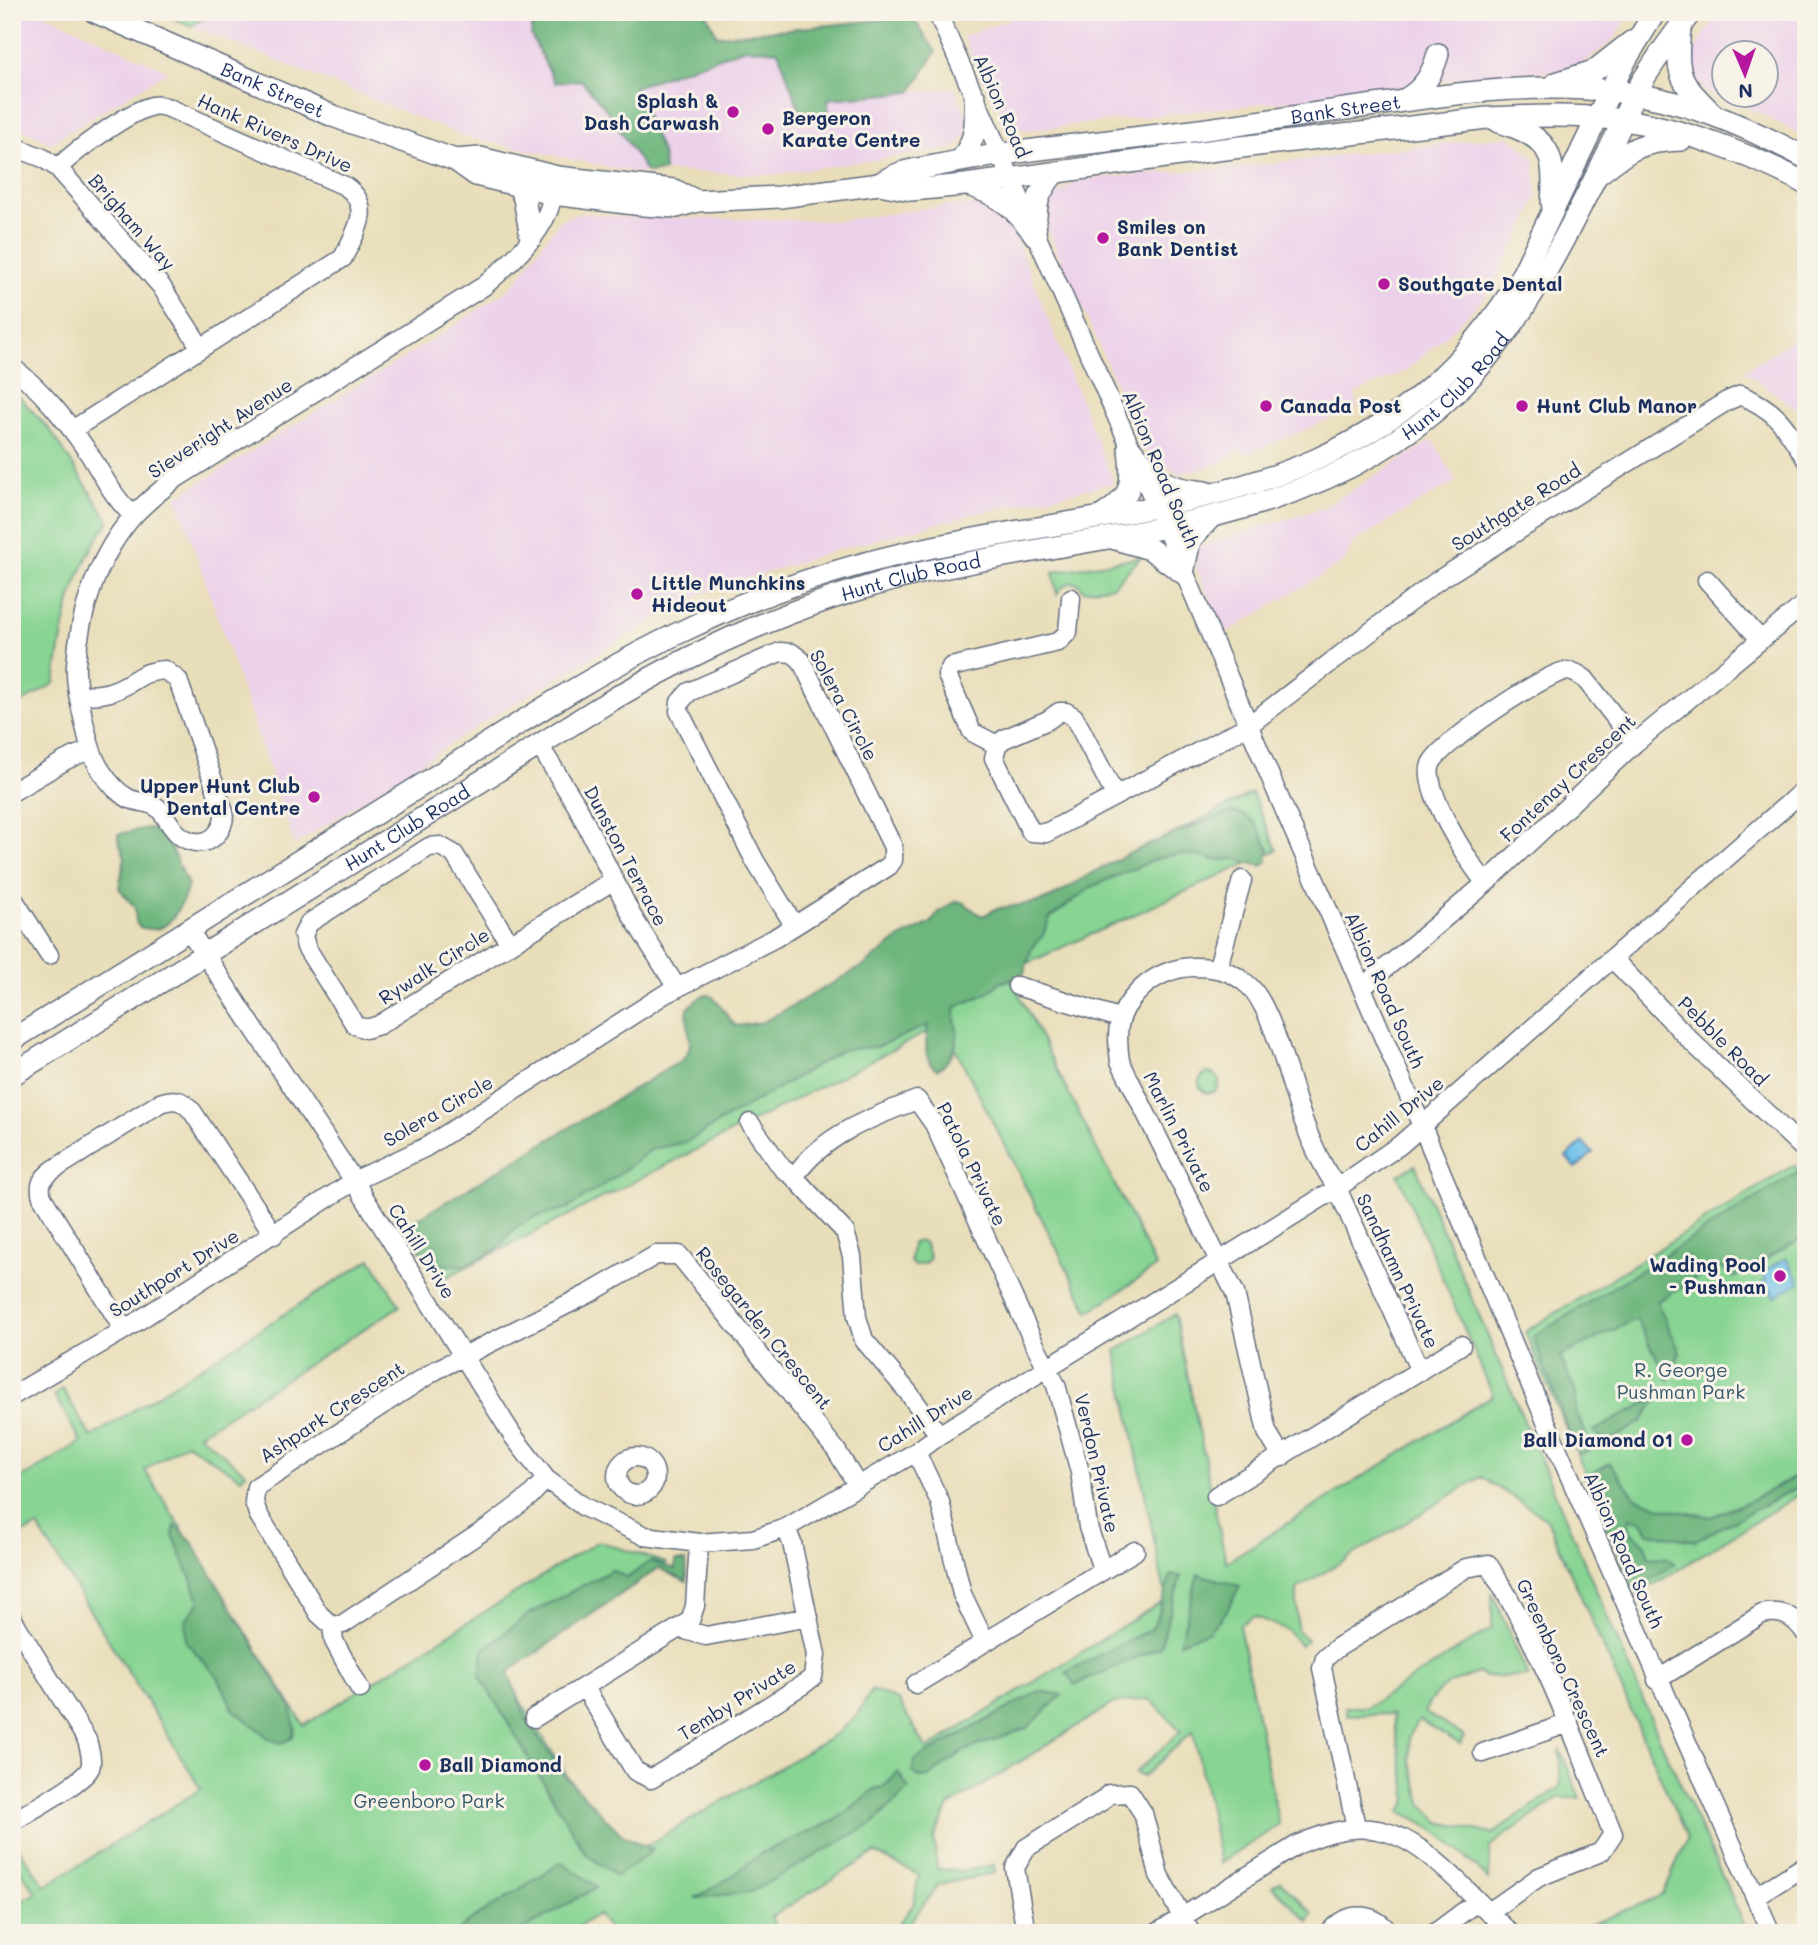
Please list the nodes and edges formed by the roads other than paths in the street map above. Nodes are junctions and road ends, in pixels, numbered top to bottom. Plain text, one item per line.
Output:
1 (95, 12) edge
2 (937, 12) edge
3 (1655, 12) edge
4 (1685, 19) edge
5 (1641, 34) junction
6 (1438, 54) dead end
7 (1542, 87) junction
8 (1610, 91) junction
9 (1635, 94) junction
10 (1449, 95) junction
11 (975, 98) junction
12 (1402, 101) junction
13 (1713, 114) junction
14 (1487, 118) junction
15 (1596, 118) junction
16 (1624, 120) junction
17 (1450, 123) junction
18 (1213, 128) junction
19 (1697, 139) junction
20 (12, 146) edge
21 (1216, 150) junction
22 (1000, 155) junction
23 (455, 160) junction
24 (961, 160) junction
25 (58, 168) junction
26 (1803, 170) edge
27 (1054, 173) junction
28 (1596, 176) junction
29 (1012, 179) junction
30 (879, 184) junction
31 (965, 185) junction
32 (555, 186) junction
33 (519, 187) junction
34 (1552, 211) junction
35 (1035, 235) junction
36 (531, 238) junction
37 (201, 348) junction
38 (12, 367) edge
39 (72, 430) junction
40 (1129, 447) junction
41 (1806, 459) edge
42 (1219, 494) junction
43 (133, 515) junction
44 (1213, 516) junction
45 (1160, 517) junction
46 (1104, 527) junction
47 (1183, 573) junction
48 (1707, 580) dead end
49 (1071, 598) dead end
50 (1806, 603) edge
51 (1760, 639) junction
52 (78, 695) junction
53 (1249, 725) junction
54 (1635, 743) junction
55 (539, 745) junction
56 (997, 745) junction
57 (91, 749) junction
58 (1806, 788) edge
59 (12, 792) edge
60 (1115, 795) junction
61 (614, 880) junction
62 (1242, 880) dead end
63 (1486, 883) junction
64 (12, 897) edge
65 (794, 925) junction
66 (189, 930) junction
67 (510, 944) junction
68 (49, 954) dead end
69 (205, 954) junction
70 (1612, 958) junction
71 (1218, 967) junction
72 (1017, 986) dead end
73 (677, 988) junction
74 (1362, 988) junction
75 (1119, 1018) junction
76 (12, 1040) edge
77 (12, 1075) edge
78 (750, 1123) dead end
79 (1422, 1126) junction
80 (1806, 1150) edge
81 (794, 1177) junction
82 (354, 1181) junction
83 (1337, 1188) junction
84 (274, 1235) junction
85 (1220, 1261) junction
86 (124, 1330) junction
87 (1461, 1345) dead end
88 (464, 1357) junction
89 (1046, 1368) junction
90 (1420, 1371) junction
91 (12, 1396) edge
92 (939, 1435) junction
93 (916, 1452) junction
94 (1282, 1457) junction
95 (546, 1479) junction
96 (858, 1486) junction
97 (628, 1493) dead end
98 (1216, 1496) dead end
99 (614, 1522) junction
100 (786, 1528) junction
101 (699, 1543) junction
102 (1135, 1551) dead end
103 (1102, 1569) junction
104 (809, 1617) junction
105 (12, 1618) edge
106 (332, 1626) junction
107 (678, 1628) junction
108 (1806, 1634) edge
109 (985, 1642) junction
110 (1657, 1680) junction
111 (916, 1684) dead end
112 (585, 1688) junction
113 (360, 1689) dead end
114 (534, 1718) dead end
115 (1569, 1723) junction
116 (1483, 1754) dead end
117 (12, 1822) edge
118 (1356, 1827) junction
119 (1806, 1865) edge
120 (1755, 1897) junction
121 (1483, 1906) junction
122 (1186, 1925) edge
123 (1026, 1933) edge
124 (1157, 1933) edge
125 (1329, 1933) edge
126 (1390, 1933) edge
127 (1435, 1933) edge
128 (1510, 1933) edge
129 (1771, 1933) edge

1 - 23 main road, Bank Street
2 - 11 street, Albion Road
3 - 5 main road, Hunt Club Road
4 - 9 main road, Hunt Club Road
4 - 13 main road
5 - 7 main road
5 - 8 main road, Hunt Club Road
6 - 12 main road
7 - 8 main road, Bank Street
7 - 10 main road, Bank Street
8 - 9 main road, Bank Street
8 - 15 main road, Hunt Club Road
9 - 13 main road, Bank Street
9 - 16 main road, Hunt Club Road
10 - 12 main road, Bank Street
10 - 17 main road
11 - 22 street, Albion Road
11 - 24 main road
12 - 18 main road, Bank Street
13 - 26 main road, Bank Street
14 - 15 main road, Bank Street
14 - 17 main road, Bank Street
14 - 34 main road
15 - 16 main road, Bank Street
15 - 34 main road, Hunt Club Road
16 - 19 main road, Bank Street
16 - 28 main road, Hunt Club Road
17 - 21 main road, Bank Street
18 - 21 main road
18 - 22 main road, Bank Street
19 - 26 main road, Bank Street
19 - 28 main road
20 - 25 street, Brigham Way
21 - 27 main road, Bank Street
22 - 24 main road, Bank Street
22 - 29 street, Albion Road
23 - 32 main road, Bank Street
23 - 33 main road, Bank Street
24 - 30 main road, Bank Street
25 - 37 street, Brigham Way
25 - 37 street, Hank Rivers Drive
27 - 29 main road, Bank Street
27 - 35 main road
28 - 44 main road, Hunt Club Road
29 - 31 main road, Bank Street
29 - 35 street, Albion Road South
30 - 31 main road, Bank Street
30 - 32 main road, Bank Street
31 - 35 main road
32 - 33 main road, Bank Street
32 - 36 street, Sieveright Avenue
33 - 36 main road
34 - 42 main road, Hunt Club Road
35 - 40 street, Albion Road South
36 - 43 street, Sieveright Avenue
37 - 39 street, Hank Rivers Drive
38 - 39 street
39 - 43 street
40 - 42 main road
40 - 45 street, Albion Road South
40 - 46 main road
41 - 53 street, Southgate Road
42 - 45 main road, Hunt Club Road
43 - 52 street, Sieveright Avenue
44 - 45 main road, Hunt Club Road
44 - 47 main road
45 - 46 main road, Hunt Club Road
45 - 47 street, Albion Road South
46 - 47 main road
46 - 55 main road, Hunt Club Road
46 - 66 main road, Hunt Club Road
47 - 53 street, Albion Road South
48 - 51 street
49 - 56 street
50 - 51 street, Fontenay Crescent
51 - 54 street, Fontenay Crescent
52 - 57 street, Sieveright Avenue
52 - 57 street, Sieveright Avenue
53 - 60 street, Southgate Road
53 - 74 street, Albion Road South
54 - 63 street, Fontenay Crescent
54 - 63 street
55 - 61 street, Dunston Terrace
55 - 69 main road, Hunt Club Road
56 - 60 street
56 - 60 street, Southgate Road
57 - 59 street
58 - 70 street, Cahill Drive
61 - 67 street, Rywalk Circle
61 - 73 street, Dunston Terrace
62 - 71 street
63 - 74 street, Fontenay Crescent
64 - 68 street
65 - 65 street, Solera Circle
65 - 73 street, Solera Circle
66 - 69 street, Cahill Drive
66 - 76 main road, Hunt Club Road
67 - 67 street, Rywalk Circle
69 - 77 main road, Hunt Club Road
69 - 82 street, Cahill Drive
70 - 79 street, Cahill Drive
70 - 80 street, Pebble Road
71 - 75 street
71 - 83 street
72 - 75 street
73 - 82 street, Solera Circle
74 - 79 street, Albion Road South
75 - 85 street, Marlin Private
78 - 81 street
79 - 83 street, Cahill Drive
79 - 110 street, Albion Road South
81 - 89 street, Patola Private
81 - 92 street
82 - 84 street, Southport Drive
82 - 88 street, Cahill Drive
83 - 85 street, Cahill Drive
83 - 90 street, Sandhamn Private
84 - 86 street, Southport Drive
84 - 86 street
85 - 89 street, Cahill Drive
85 - 94 street
86 - 91 street, Southport Drive
87 - 90 street, Sandhamn Private
88 - 95 street, Cahill Drive
88 - 96 street, Rosegarden Crescent
88 - 106 street, Ashpark Crescent
89 - 92 street, Cahill Drive
89 - 103 street, Verdon Private
90 - 94 street, Sandhamn Private
92 - 93 street, Cahill Drive
93 - 96 street, Cahill Drive
93 - 109 street
94 - 98 street, Sandhamn Private
95 - 99 street, Cahill Drive
95 - 106 street
96 - 100 street, Cahill Drive
97 - 99 street
99 - 101 street, Cahill Drive
100 - 101 street, Cahill Drive
100 - 104 street, Temby Private
101 - 107 street
102 - 103 street, Verdon Private
103 - 109 street, Verdon Private
104 - 107 street
104 - 112 street, Temby Private
105 - 117 street
106 - 113 street, Ashpark Crescent
107 - 112 street
108 - 110 street
109 - 111 street, Verdon Private
110 - 120 street, Albion Road South
112 - 114 street
115 - 116 street
115 - 118 street, Greenboro Crescent
115 - 121 street, Greenboro Crescent
118 - 121 street
118 - 122 street
119 - 120 street
120 - 129 street, Albion Road South
121 - 127 street
121 - 128 street
122 - 123 street
122 - 124 street
125 - 126 street

